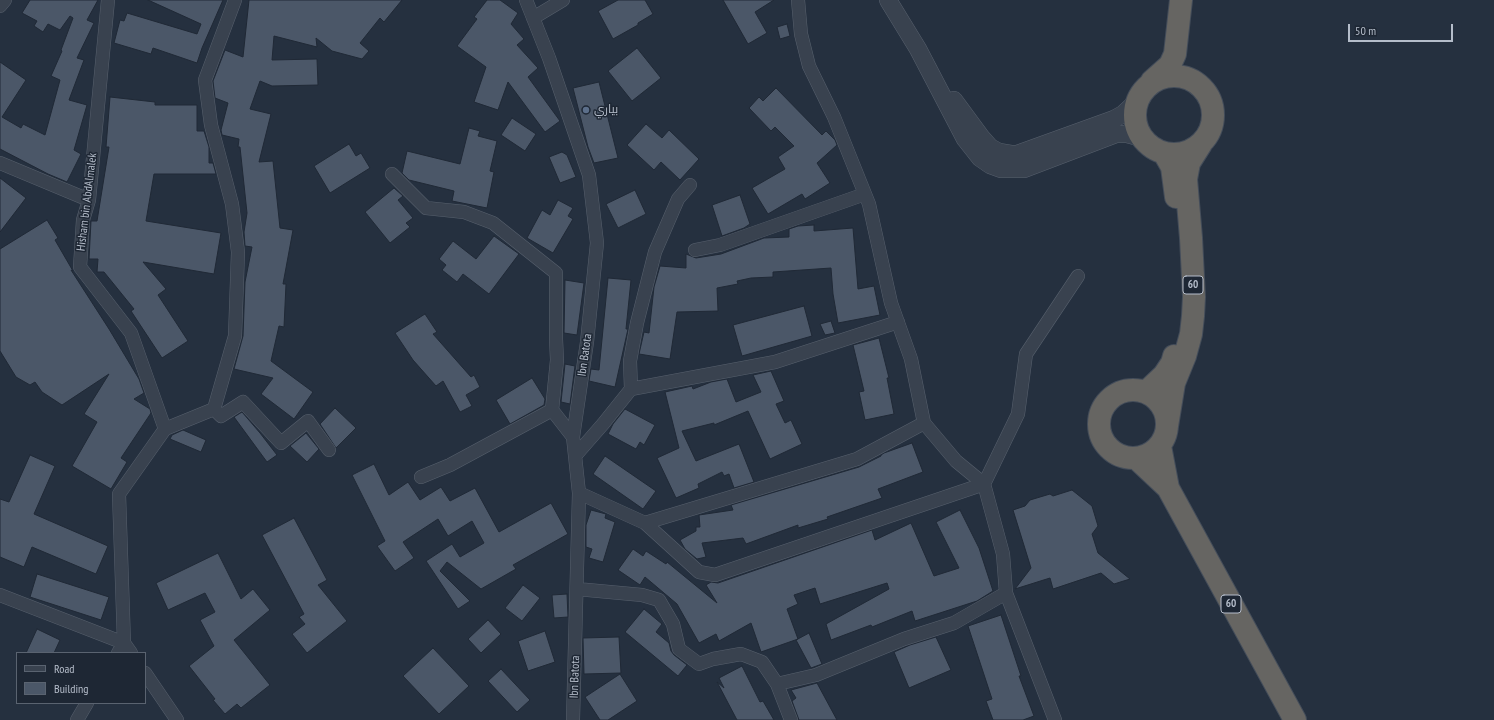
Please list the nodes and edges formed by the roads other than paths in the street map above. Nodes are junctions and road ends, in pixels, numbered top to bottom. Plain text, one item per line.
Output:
1 (5, 0) edge
2 (108, 0) edge
3 (235, 0) edge
4 (526, 0) edge
5 (563, 0) edge
6 (798, 0) edge
7 (888, 0) edge
8 (1181, 0) edge
9 (1190, 0) edge
10 (0, 6) edge
11 (533, 18) junction
12 (1191, 80) junction
13 (1152, 81) junction
14 (1137, 101) junction
15 (1142, 138) junction
16 (1201, 144) junction
17 (1046, 152) junction
18 (1164, 153) junction
19 (0, 163) edge
20 (392, 174) dead end
21 (690, 185) dead end
22 (865, 194) junction
23 (89, 200) junction
24 (695, 250) dead end
25 (1078, 276) dead end
26 (898, 322) junction
27 (632, 389) junction
28 (1146, 392) junction
29 (214, 409) junction
30 (552, 410) junction
31 (924, 423) junction
32 (165, 429) junction
33 (1164, 436) junction
34 (573, 437) junction
35 (329, 450) dead end
36 (575, 456) junction
37 (1136, 458) junction
38 (421, 477) dead end
39 (984, 484) junction
40 (1168, 488) junction
41 (579, 493) junction
42 (645, 523) junction
43 (577, 589) junction
44 (1006, 593) junction
45 (0, 595) edge
46 (124, 650) edge
47 (146, 674) edge
48 (777, 684) junction
49 (86, 704) edge
50 (76, 720) edge
51 (177, 720) edge
52 (573, 720) edge
53 (790, 720) edge
54 (1055, 720) edge
55 (1295, 720) edge

1 - 10 street
2 - 23 street, Hisham bin AbdAlmalek
3 - 29 street
4 - 11 street, Ibn Batota
5 - 11 street
6 - 22 street
7 - 17 street
8 - 13 highway
9 - 12 highway
11 - 34 street, Ibn Batota
12 - 13 highway, 60
12 - 16 highway, 60
13 - 14 highway
14 - 15 highway
14 - 17 street
15 - 17 street
15 - 18 highway
16 - 18 highway
16 - 33 highway, 60
18 - 28 highway, 60
19 - 23 street
20 - 30 street
21 - 27 street
22 - 24 street
22 - 26 street
23 - 32 street, Hisham bin AbdAlmalek
25 - 39 street
26 - 27 street
26 - 31 street
27 - 36 street
28 - 33 highway, 60
28 - 37 highway
29 - 32 street
29 - 35 street
30 - 34 street
30 - 38 street
31 - 39 street
31 - 42 street
32 - 46 street
33 - 37 highway
33 - 40 highway, 60
34 - 36 street, Ibn Batota
36 - 41 street, Ibn Batota
37 - 40 highway, 60
39 - 42 street
39 - 44 street
40 - 55 highway, 60
41 - 42 street
41 - 43 street, Ibn Batota
43 - 48 street
43 - 52 street, Ibn Batota
44 - 48 street
44 - 54 street
45 - 46 street
47 - 51 street
48 - 53 street
49 - 50 street

